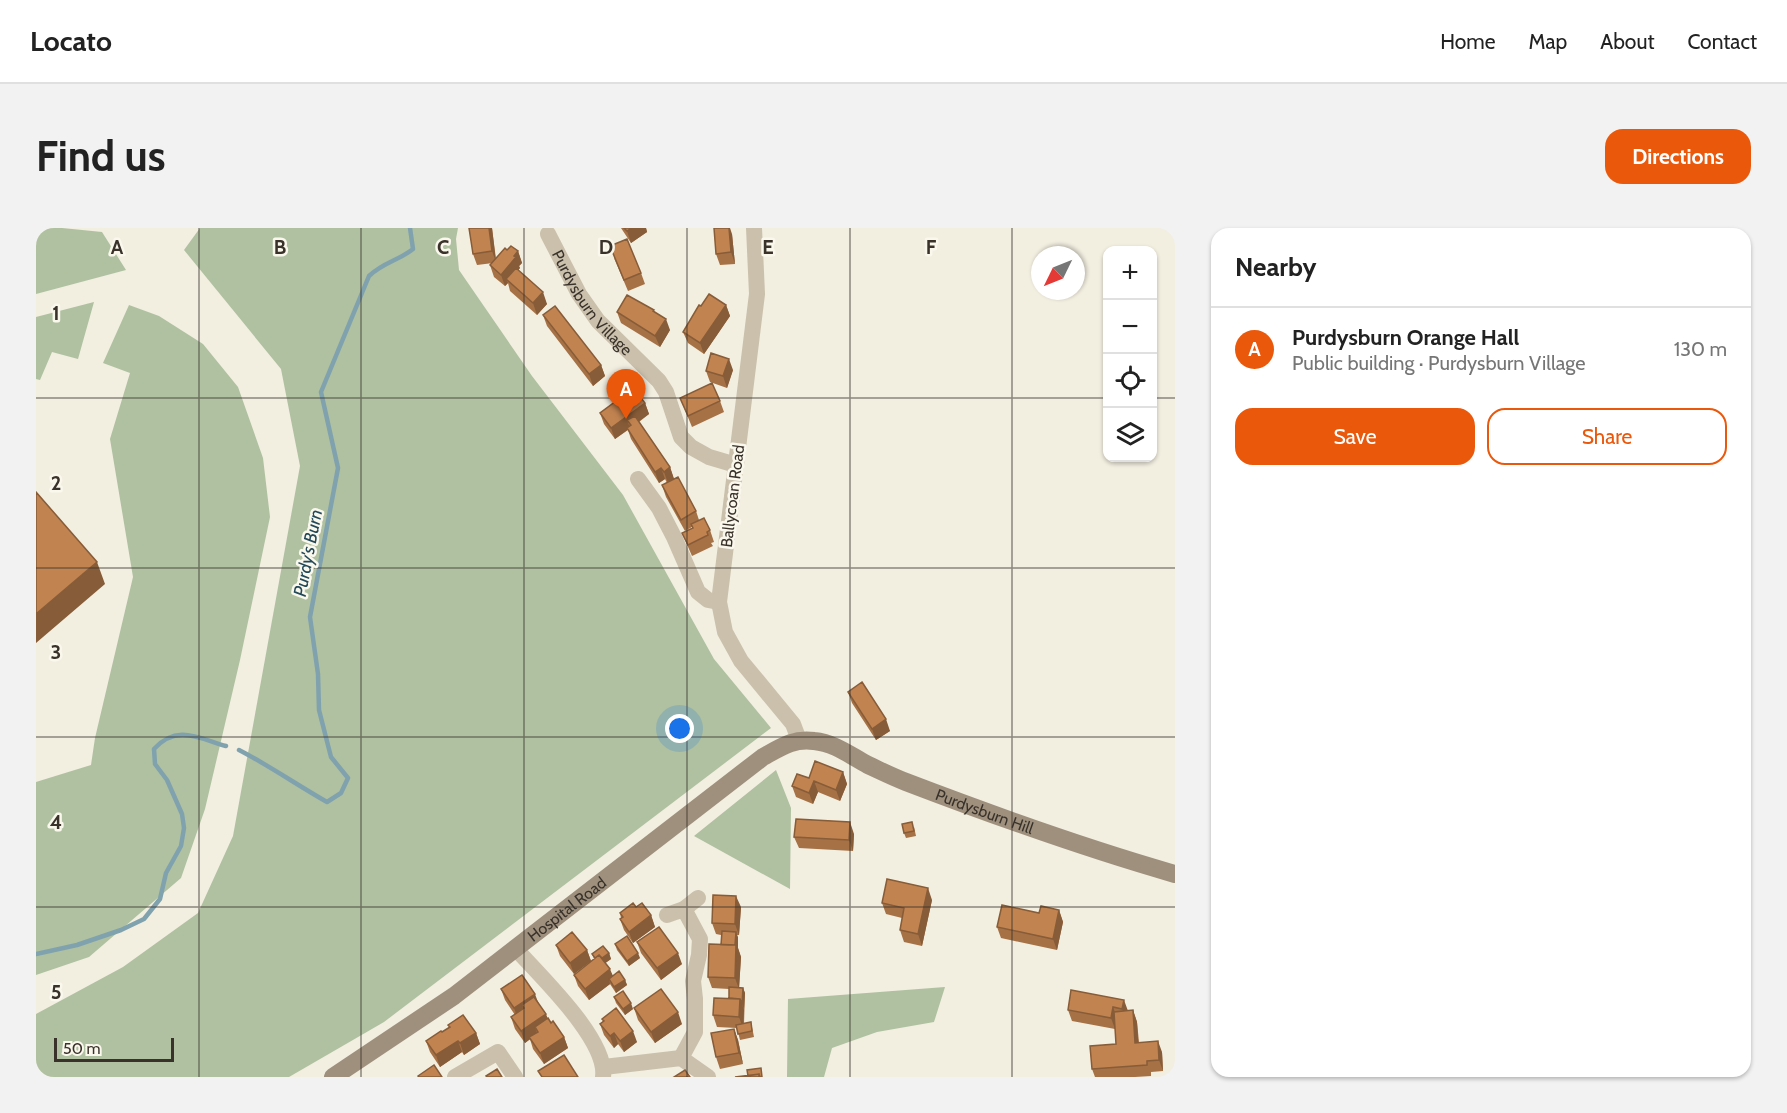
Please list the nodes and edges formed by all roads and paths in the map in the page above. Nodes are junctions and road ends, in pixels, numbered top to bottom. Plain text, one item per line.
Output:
1 (754, 228) edge
2 (548, 234) dead end
3 (735, 465) junction
4 (638, 478) dead end
5 (719, 602) junction
6 (798, 740) junction
7 (1175, 874) edge
8 (698, 898) dead end
9 (684, 909) junction
10 (667, 915) dead end
11 (516, 949) junction
12 (681, 1058) junction
13 (603, 1072) edge
14 (333, 1077) edge
15 (455, 1077) edge
16 (515, 1077) edge
17 (708, 1077) edge

1 - 3 street, Ballycoan Road
2 - 3 street, Purdysburn Village
3 - 5 street, Ballycoan Road
4 - 5 street
5 - 6 street, Ballycoan Road
6 - 7 main road, Purdysburn Hill
6 - 11 main road, Hospital Road
8 - 9 street
9 - 10 street
9 - 12 street
11 - 13 street
11 - 14 main road, Hospital Road
12 - 13 street
12 - 17 street
15 - 16 street

